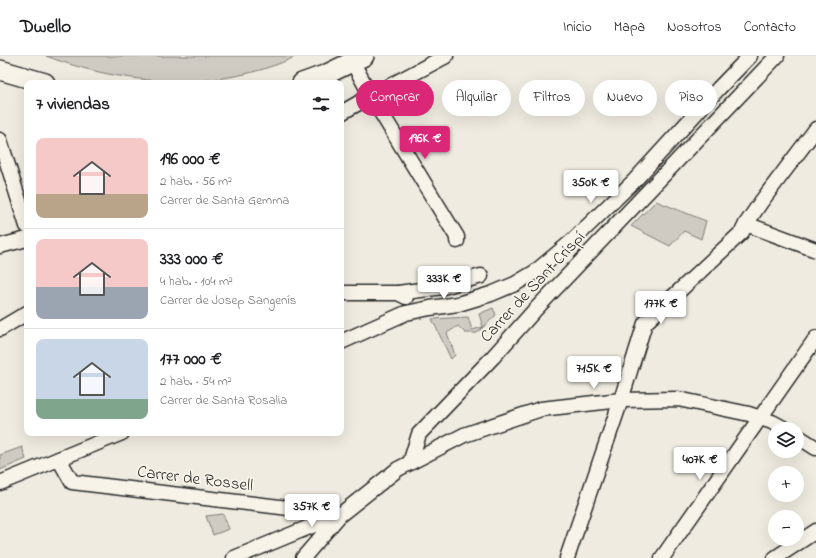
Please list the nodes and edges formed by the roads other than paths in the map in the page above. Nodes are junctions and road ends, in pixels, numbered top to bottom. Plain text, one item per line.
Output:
1 (446, 56) edge
2 (750, 56) edge
3 (777, 56) edge
4 (357, 58) edge
5 (0, 70) edge
6 (35, 80) edge
7 (310, 80) edge
8 (365, 80) edge
9 (401, 80) edge
10 (356, 104) edge
11 (344, 111) edge
12 (383, 116) edge
13 (816, 129) edge
14 (0, 140) edge
15 (24, 216) edge
16 (746, 224) junction
17 (24, 240) edge
18 (457, 241) dead end
19 (0, 246) edge
20 (816, 250) edge
21 (481, 276) dead end
22 (344, 293) edge
23 (398, 293) junction
24 (406, 313) junction
25 (24, 315) edge
26 (0, 329) edge
27 (816, 338) edge
28 (344, 341) edge
29 (621, 400) junction
30 (760, 418) junction
31 (772, 422) edge
32 (115, 436) edge
33 (804, 440) edge
34 (816, 448) edge
35 (59, 459) junction
36 (404, 466) junction
37 (0, 483) edge
38 (340, 514) junction
39 (816, 531) edge
40 (234, 558) edge
41 (303, 558) edge
42 (568, 558) edge
43 (662, 558) edge
44 (775, 558) edge

1 - 9 street
2 - 24 street
3 - 36 street, Carrer de Sant Crispí
4 - 7 street
4 - 8 street
5 - 6 street
10 - 11 street
12 - 18 street
13 - 16 street
14 - 15 street
16 - 20 street
16 - 29 street
17 - 19 street
21 - 23 street
22 - 23 street
23 - 24 street
24 - 28 street
25 - 26 street
27 - 30 street
29 - 30 street
29 - 36 street
29 - 42 street
30 - 31 street
30 - 43 street
32 - 35 street
33 - 34 street
35 - 37 street
35 - 38 street, Carrer de Rossell
36 - 38 street
38 - 40 street
38 - 41 street
39 - 44 street

